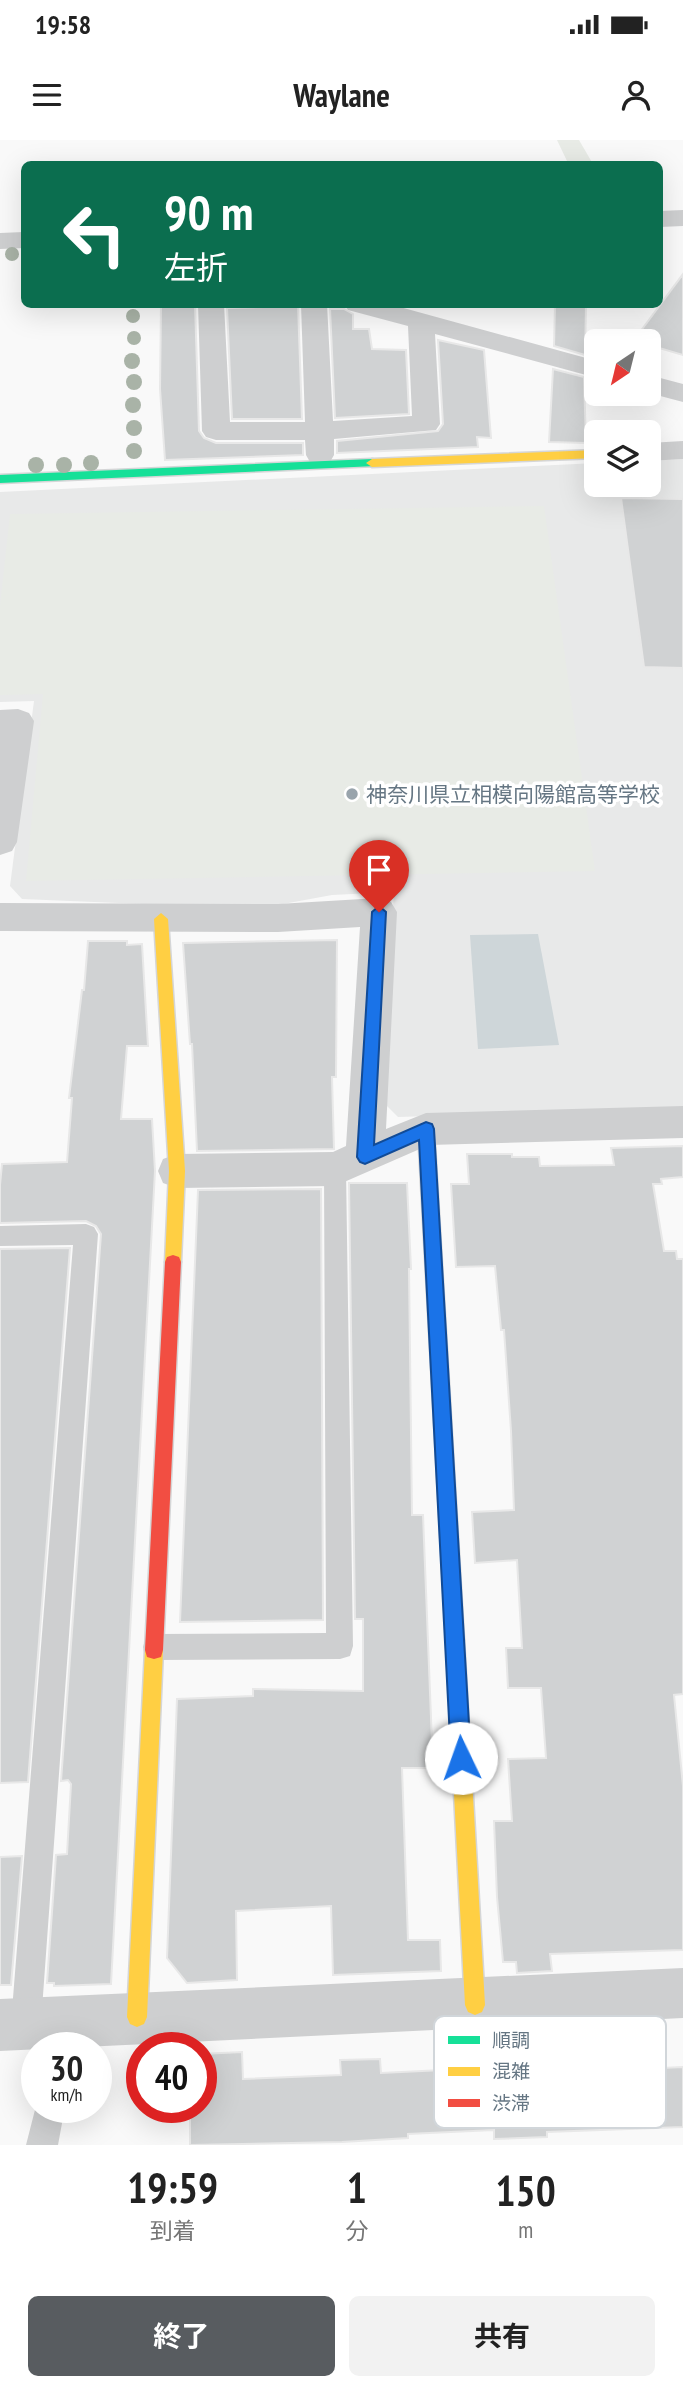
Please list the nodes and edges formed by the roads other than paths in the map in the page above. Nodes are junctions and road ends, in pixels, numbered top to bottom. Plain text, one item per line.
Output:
1 (683, 218) edge
2 (663, 219) edge
3 (21, 240) edge
4 (0, 242) edge
5 (211, 308) edge
6 (314, 308) edge
7 (370, 308) edge
8 (421, 323) junction
9 (584, 367) edge
10 (662, 387) edge
11 (683, 393) edge
12 (319, 431) junction
13 (683, 450) edge
14 (661, 451) edge
15 (584, 455) edge
16 (321, 467) junction
17 (0, 479) edge
18 (0, 722) edge
19 (0, 842) edge
20 (0, 917) edge
21 (161, 919) junction
22 (683, 1122) edge
23 (426, 1129) junction
24 (350, 1163) junction
25 (177, 1171) junction
26 (0, 1236) edge
27 (156, 1647) junction
28 (683, 1993) edge
29 (475, 2004) junction
30 (136, 2017) junction
31 (39, 2029) edge
32 (46, 2123) edge
33 (41, 2145) edge

1 - 2 street
3 - 4 street
5 - 12 street
6 - 12 street
7 - 8 street
8 - 9 street
8 - 12 street
10 - 11 street
12 - 16 street
13 - 14 street
15 - 16 street
16 - 17 street
18 - 19 street
20 - 21 street
21 - 24 street
21 - 25 street
22 - 23 street
23 - 24 street
23 - 29 street
24 - 25 street
24 - 27 lane
25 - 27 street
26 - 31 lane
27 - 30 street
28 - 29 street
29 - 30 street
30 - 31 street
32 - 33 lane

